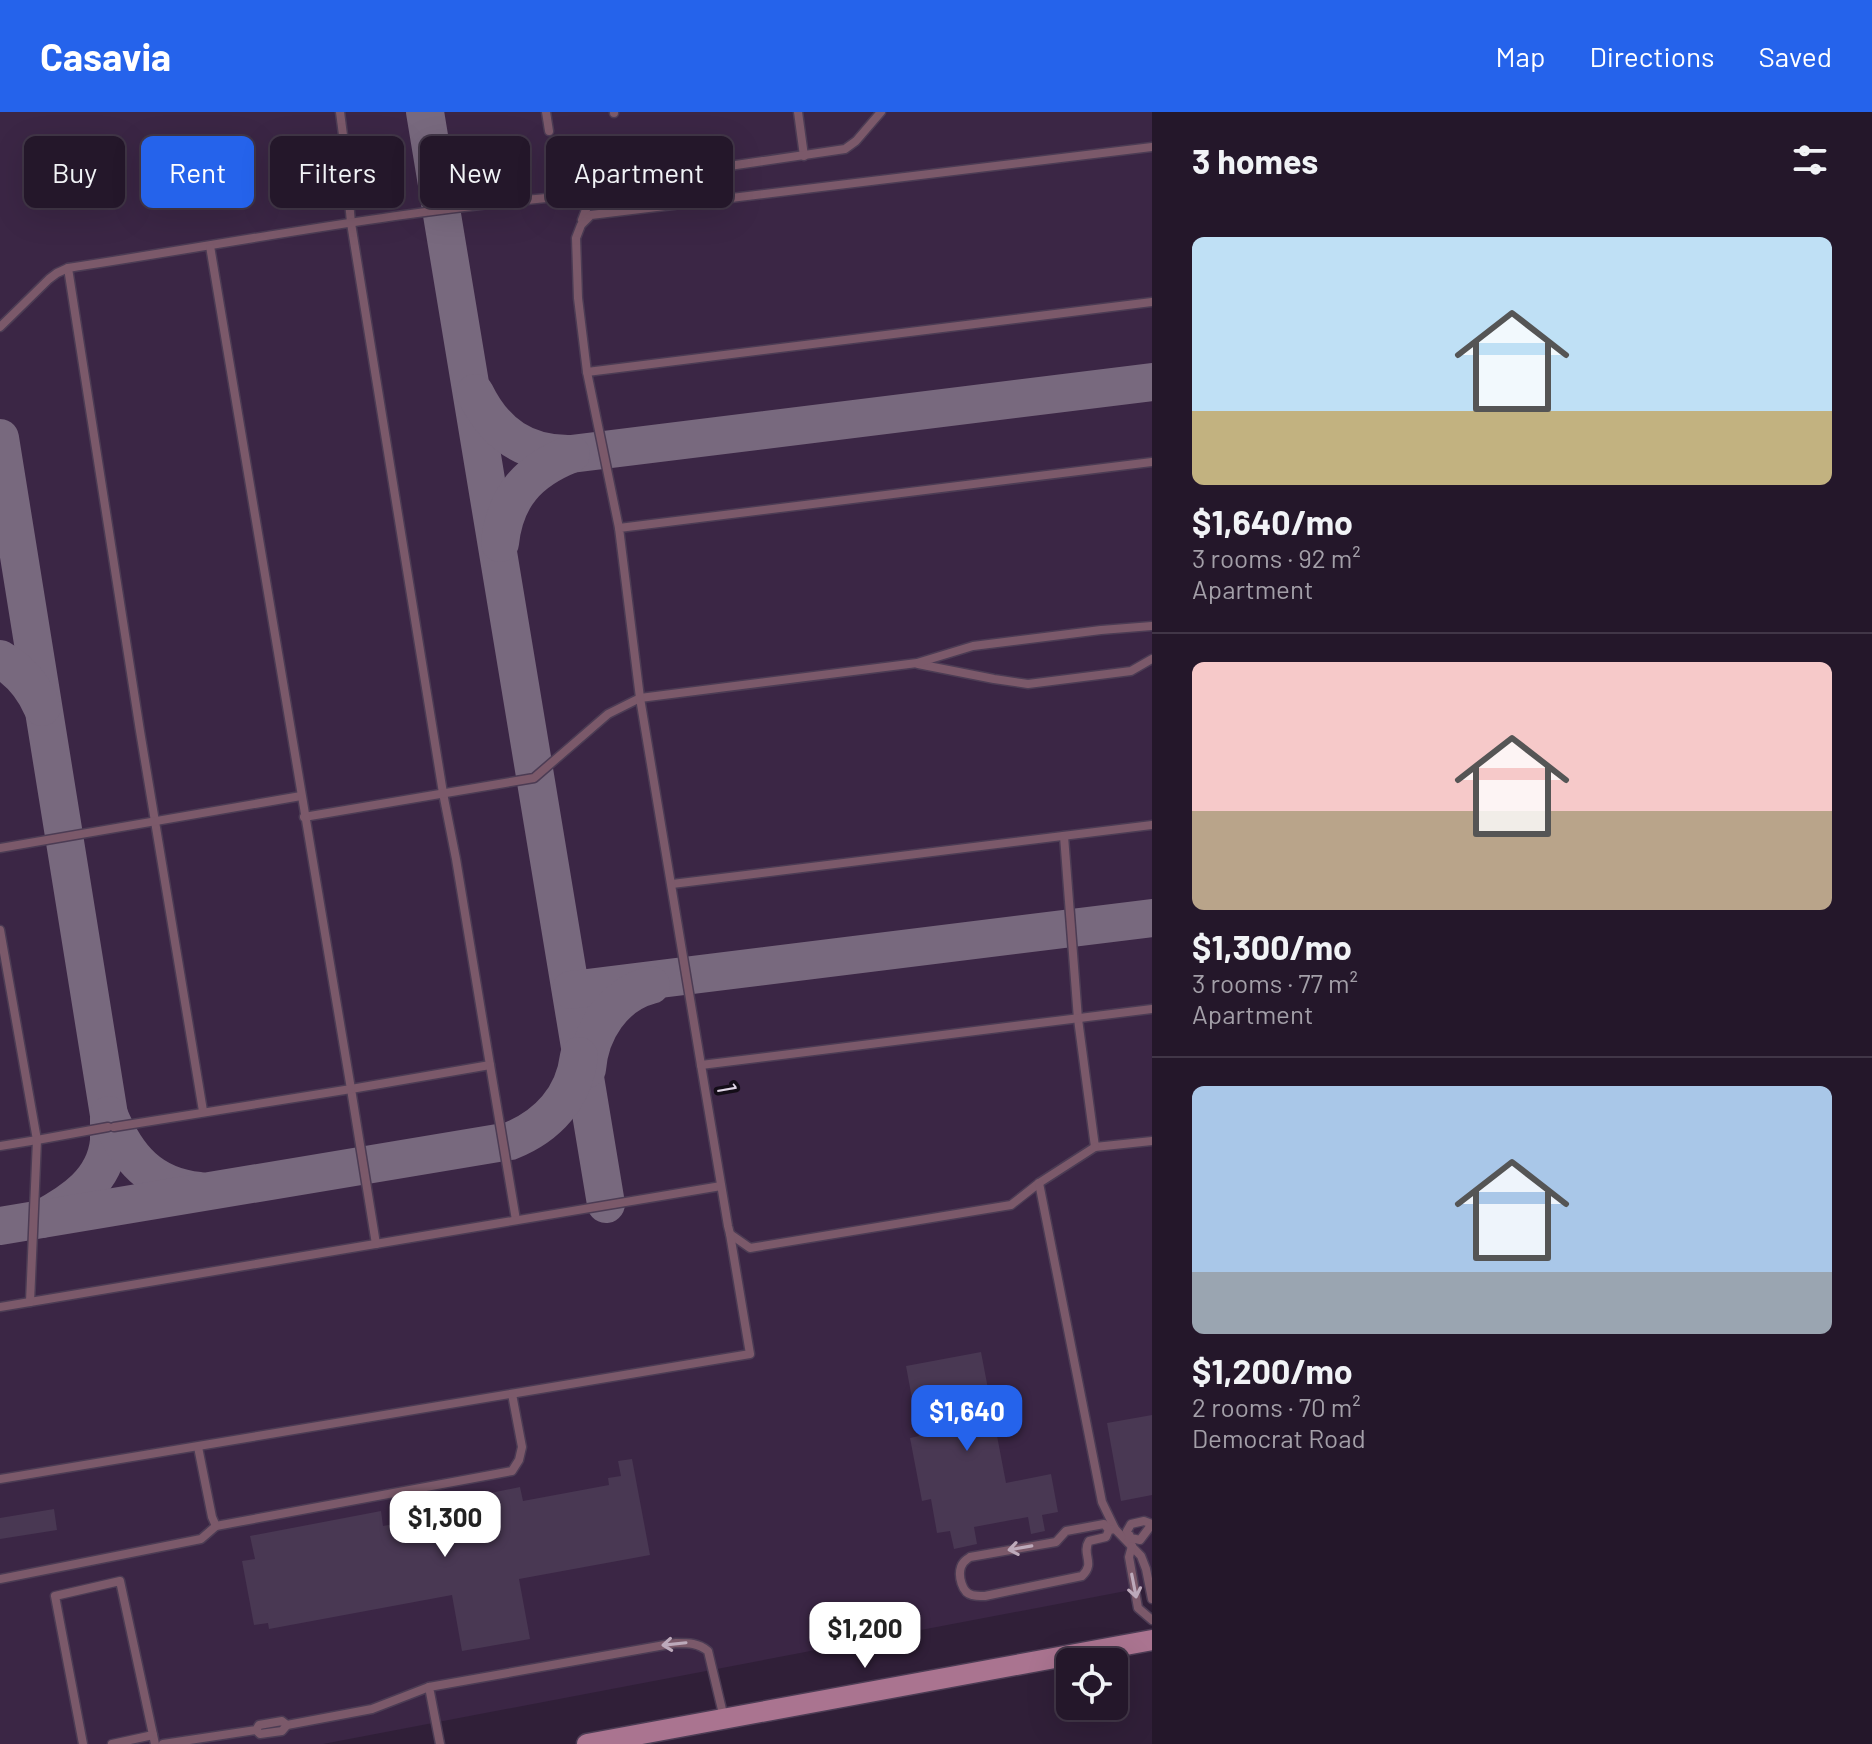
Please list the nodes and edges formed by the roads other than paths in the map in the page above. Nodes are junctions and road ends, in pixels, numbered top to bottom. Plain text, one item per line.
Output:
1 (340, 112) edge
2 (546, 112) edge
3 (798, 112) edge
4 (881, 112) edge
5 (549, 131) dead end
6 (1152, 147) edge
7 (804, 156) junction
8 (733, 166) edge
9 (351, 223) junction
10 (581, 225) junction
11 (210, 246) junction
12 (68, 268) junction
13 (1152, 302) edge
14 (0, 327) edge
15 (587, 372) junction
16 (1152, 462) edge
17 (619, 528) junction
18 (1152, 626) edge
19 (1152, 659) edge
20 (917, 663) junction
21 (640, 698) junction
22 (443, 793) junction
23 (301, 796) junction
24 (304, 817) junction
25 (156, 821) junction
26 (1152, 825) edge
27 (1064, 836) junction
28 (0, 848) edge
29 (672, 884) junction
30 (0, 930) edge
31 (3, 973) edge
32 (1152, 1009) edge
33 (1078, 1019) junction
34 (490, 1065) junction
35 (701, 1065) junction
36 (351, 1089) junction
37 (203, 1111) junction
38 (37, 1140) junction
39 (1152, 1141) edge
40 (0, 1146) edge
41 (1095, 1147) junction
42 (1039, 1183) junction
43 (721, 1186) junction
44 (516, 1220) junction
45 (730, 1234) junction
46 (376, 1244) junction
47 (30, 1302) junction
48 (0, 1307) edge
49 (512, 1394) junction
50 (198, 1447) junction
51 (0, 1479) edge
52 (1152, 1524) edge
53 (216, 1526) junction
54 (1112, 1530) junction
55 (1130, 1542) junction
56 (0, 1579) edge
57 (1152, 1599) edge
58 (1152, 1620) edge
59 (1152, 1640) edge
60 (429, 1687) junction
61 (724, 1719) junction
62 (154, 1740) edge
63 (83, 1744) edge
64 (112, 1744) edge
65 (163, 1744) edge
66 (440, 1744) edge
67 (587, 1744) edge

1 - 9 lane
2 - 5 lane
3 - 7 lane
4 - 7 lane
6 - 10 lane
7 - 8 lane
9 - 10 lane
9 - 11 lane
9 - 22 lane
10 - 15 lane
11 - 12 lane
11 - 23 lane
12 - 14 lane
12 - 25 lane
13 - 15 lane
15 - 17 lane
16 - 17 lane
17 - 21 lane
18 - 20 lane
19 - 20 lane
20 - 21 lane
21 - 22 lane
21 - 29 lane
22 - 24 lane
22 - 34 lane
23 - 24 lane
23 - 25 lane
24 - 36 lane
25 - 28 lane
25 - 37 lane
26 - 27 lane
27 - 29 lane
27 - 33 lane
29 - 35 lane
30 - 31 lane
31 - 38 lane
32 - 33 lane, 1
33 - 35 lane, 1
33 - 41 lane
34 - 36 lane
34 - 44 lane
35 - 43 lane, 1
36 - 37 lane
36 - 46 lane
37 - 38 lane
38 - 40 lane
38 - 47 lane
39 - 41 lane
41 - 42 lane
42 - 45 lane
42 - 54 lane
43 - 44 lane
43 - 45 lane, 1
44 - 46 lane
45 - 49 lane, 1
46 - 47 lane
47 - 48 lane
49 - 50 lane
49 - 53 lane
50 - 51 lane
50 - 53 lane
52 - 55 lane
52 - 55 lane
53 - 56 lane
54 -> 54 lane
54 - 55 lane
55 - 57 lane
55 -> 58 lane
59 - 61 main road
61 -> 60 lane
60 - 65 lane
60 - 66 lane
61 - 67 main road
62 - 63 lane
62 - 64 lane

